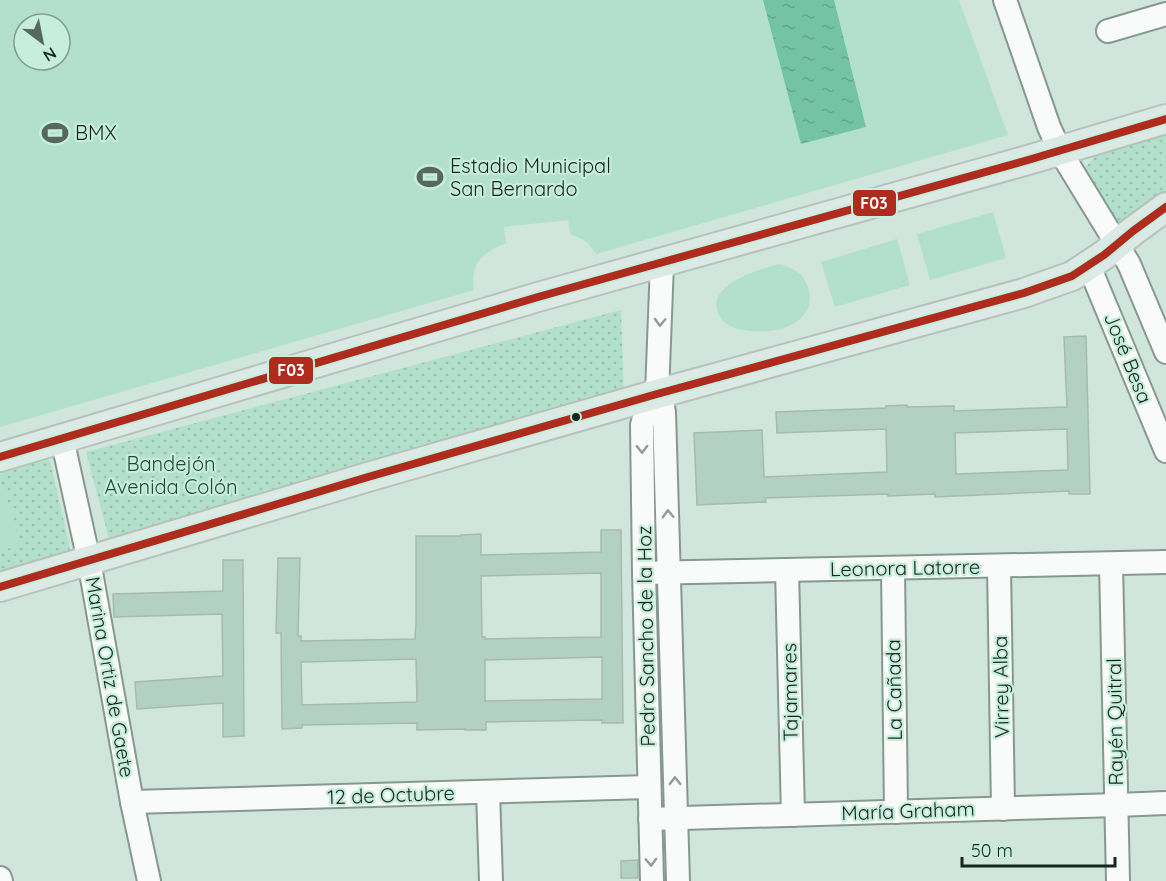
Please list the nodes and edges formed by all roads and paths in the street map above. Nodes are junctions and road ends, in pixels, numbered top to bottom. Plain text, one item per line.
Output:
1 (1005, 0) edge
2 (1166, 14) edge
3 (1108, 31) dead end
4 (1166, 119) edge
5 (1060, 151) junction
6 (1166, 207) edge
7 (1117, 244) junction
8 (662, 263) junction
9 (1089, 266) junction
10 (1166, 352) edge
11 (657, 394) junction
12 (62, 438) junction
13 (1166, 451) edge
14 (0, 457) edge
15 (89, 561) junction
16 (1166, 562) edge
17 (1111, 564) junction
18 (999, 566) junction
19 (893, 568) junction
20 (788, 570) junction
21 (644, 573) junction
22 (669, 573) junction
23 (0, 587) edge
24 (649, 787) junction
25 (488, 792) junction
26 (132, 802) junction
27 (1166, 803) edge
28 (1117, 805) junction
29 (1003, 809) junction
30 (896, 812) junction
31 (793, 815) junction
32 (676, 818) junction
33 (650, 819) junction
34 (149, 881) edge
35 (491, 881) edge
36 (652, 881) edge
37 (678, 881) edge
38 (1118, 881) edge

1 - 5 street
2 - 3 street
4 - 5 main road
5 - 7 street
5 - 8 main road
6 - 7 main road
7 - 9 main road
7 - 10 street
8 -> 11 street, Pedro Sancho de la Hoz
8 - 12 main road
9 - 11 main road
9 - 13 street, José Besa
11 - 15 main road
11 -> 21 street, Pedro Sancho de la Hoz
22 -> 11 street, Pedro Sancho de la Hoz
12 - 14 main road
12 - 15 street, Marina Ortiz de Gaete
15 - 23 main road
15 - 26 street, Marina Ortiz de Gaete
16 - 17 street, Leonora Latorre
17 - 18 street, Leonora Latorre
17 - 28 street, Rayén Quitral
18 - 19 street, Leonora Latorre
18 - 29 street, Virrey Alba
19 - 20 street, Leonora Latorre
19 - 30 street, La Cañada
20 - 22 street, Leonora Latorre
20 - 31 street, Tajamares
21 - 22 street, Leonora Latorre
21 - 24 street, Pedro Sancho de la Hoz
32 -> 22 street, Pedro Sancho de la Hoz
24 - 25 street, 12 de Octubre
24 - 33 street, Pedro Sancho de la Hoz
25 - 26 street, 12 de Octubre
25 - 35 street
26 - 34 street, Marina Ortiz de Gaete
27 - 28 street, María Graham
28 - 29 street, María Graham
28 - 38 street, Rayén Quitral
29 - 30 street, María Graham
30 - 31 street, María Graham
31 - 32 street, María Graham
32 - 33 street, María Graham
32 - 37 street, Pedro Sancho de la Hoz
33 -> 36 street, Pedro Sancho de la Hoz

